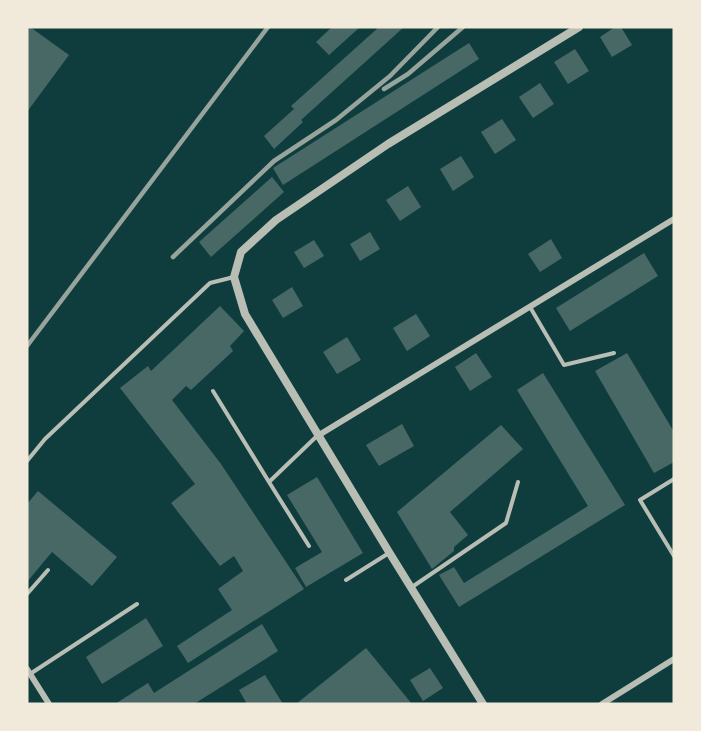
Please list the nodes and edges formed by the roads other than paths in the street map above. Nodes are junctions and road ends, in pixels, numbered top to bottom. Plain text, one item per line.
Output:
1 (579, 27) edge
2 (674, 219) edge
3 (234, 277) junction
4 (530, 307) junction
5 (614, 353) dead end
6 (213, 391) dead end
7 (319, 435) junction
8 (27, 461) edge
9 (674, 479) edge
10 (269, 482) junction
11 (518, 482) dead end
12 (309, 546) dead end
13 (389, 552) junction
14 (674, 556) edge
15 (48, 570) dead end
16 (346, 580) dead end
17 (411, 587) junction
18 (27, 594) edge
19 (137, 604) dead end
20 (674, 659) edge
21 (29, 671) edge
22 (49, 704) edge
23 (483, 704) edge
24 (602, 704) edge

1 - 3 street
2 - 4 street
3 - 7 street
3 - 8 lane
4 - 5 lane
4 - 7 street
6 - 10 lane
7 - 10 lane
7 - 13 street
9 - 14 lane
10 - 12 lane
11 - 17 lane
13 - 16 lane
13 - 17 street
15 - 18 lane
17 - 23 street
19 - 21 lane
20 - 24 street
21 - 22 street

